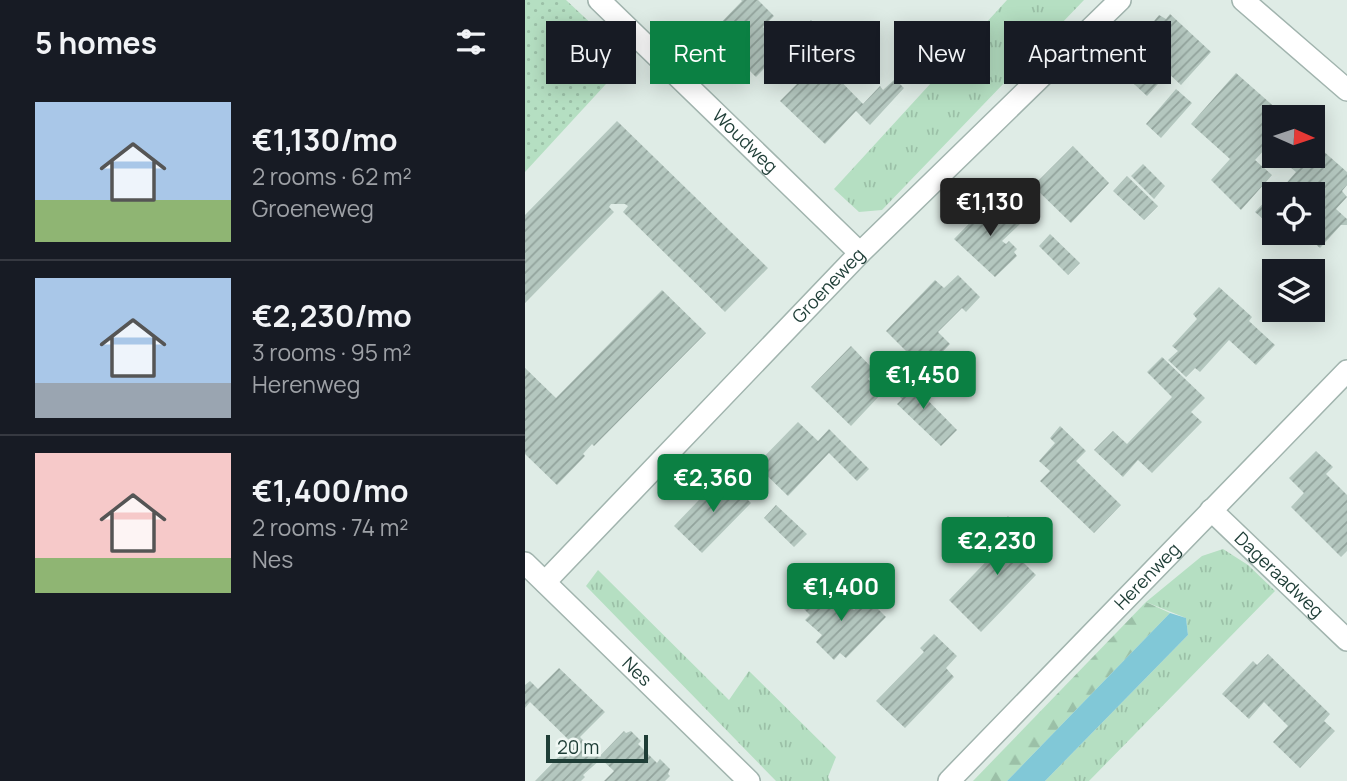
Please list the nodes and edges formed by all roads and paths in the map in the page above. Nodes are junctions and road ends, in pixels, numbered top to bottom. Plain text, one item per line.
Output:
1 (599, 0) edge
2 (1120, 0) edge
3 (1243, 0) edge
4 (1347, 90) edge
5 (860, 253) junction
6 (1347, 371) edge
7 (1211, 510) junction
8 (525, 563) edge
9 (545, 582) junction
10 (1347, 640) edge
11 (749, 781) edge
12 (949, 781) edge

1 - 5 street, Woudweg
2 - 5 street, Groeneweg
3 - 4 street
5 - 9 street, Groeneweg
6 - 7 street, Herenweg
7 - 10 street, Dageraadweg
7 - 12 street, Herenweg
8 - 9 street, Nes
9 - 11 street, Nes

